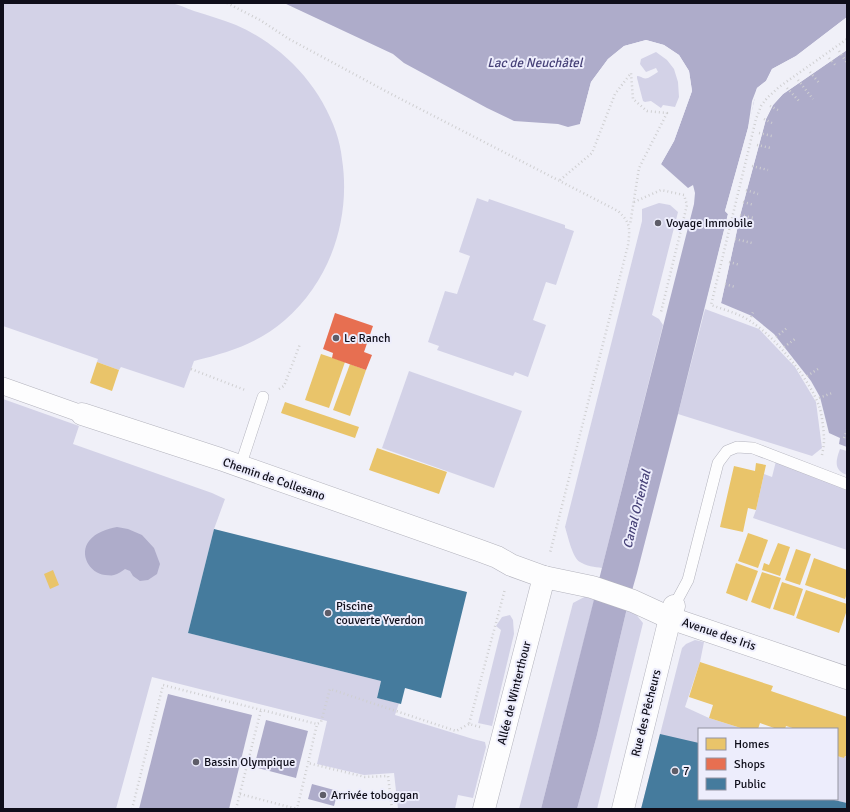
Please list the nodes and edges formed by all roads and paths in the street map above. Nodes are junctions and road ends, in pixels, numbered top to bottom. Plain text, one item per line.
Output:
1 (227, 3) edge
2 (847, 39) edge
3 (839, 51) dead end
4 (829, 58) dead end
5 (847, 63) edge
6 (837, 67) dead end
7 (810, 72) dead end
8 (798, 80) dead end
9 (820, 84) dead end
10 (787, 88) dead end
11 (813, 99) dead end
12 (798, 101) dead end
13 (770, 106) dead end
14 (778, 110) dead end
15 (764, 120) dead end
16 (772, 123) dead end
17 (759, 132) dead end
18 (772, 136) dead end
19 (757, 145) dead end
20 (771, 148) dead end
21 (752, 166) dead end
22 (768, 170) dead end
23 (560, 180) junction
24 (746, 190) dead end
25 (758, 194) dead end
26 (633, 202) junction
27 (743, 202) dead end
28 (754, 205) dead end
29 (740, 215) dead end
30 (754, 218) dead end
31 (630, 226) junction
32 (735, 239) dead end
33 (752, 243) dead end
34 (729, 262) dead end
35 (740, 265) dead end
36 (725, 284) dead end
37 (735, 287) dead end
38 (754, 310) dead end
39 (661, 312) dead end
40 (751, 316) dead end
41 (787, 328) dead end
42 (776, 337) dead end
43 (795, 339) dead end
44 (784, 347) dead end
45 (818, 369) dead end
46 (807, 376) dead end
47 (3, 386) edge
48 (832, 393) dead end
49 (263, 397) dead end
50 (819, 398) dead end
51 (82, 414) joint
52 (847, 430) edge
53 (844, 438) dead end
54 (240, 467) junction
55 (818, 473) junction
56 (847, 484) edge
57 (511, 565) junction
58 (545, 570) junction
59 (592, 587) joint
60 (672, 612) junction
61 (847, 678) edge
62 (261, 710) junction
63 (317, 724) junction
64 (469, 724) junction
65 (504, 732) junction
66 (308, 763) junction
67 (240, 794) junction
68 (132, 809) edge
69 (236, 809) edge
70 (298, 809) edge
71 (392, 809) edge
72 (484, 809) edge
73 (623, 809) edge

1 - 23 path
2 - 55 path
3 - 5 path
4 - 6 path
7 - 9 path
8 - 11 path
10 - 12 path
13 - 14 path
15 - 16 path
17 - 18 path
19 - 20 path
21 - 22 path
23 - 26 path
23 - 31 path
24 - 25 path
26 - 31 path
26 - 39 path
27 - 28 path
29 - 30 path
31 - 58 path
32 - 33 path
34 - 35 path
36 - 37 path
38 - 40 path
41 - 42 path
43 - 44 path
45 - 46 path
47 - 51 street, Chemin de Collesano
48 - 50 path
49 - 54 lane
51 - 54 street, Chemin de Collesano
52 - 53 path
54 - 57 street, Chemin de Collesano
55 - 56 lane
55 - 60 lane
57 - 58 street, Chemin de Collesano
57 - 64 path
58 - 59 street, Chemin de Collesano
58 - 65 street, Allée de Winterthour
59 - 60 street, Avenue des Iris
60 - 61 street, Avenue des Iris
60 - 73 street, Rue des Pêcheurs
62 - 63 path
62 - 67 path
62 - 68 path
63 - 64 path
63 - 66 path
64 - 65 path
65 - 72 street, Allée de Winterthour
66 - 70 path
66 - 71 path
67 - 69 path
67 - 70 path

